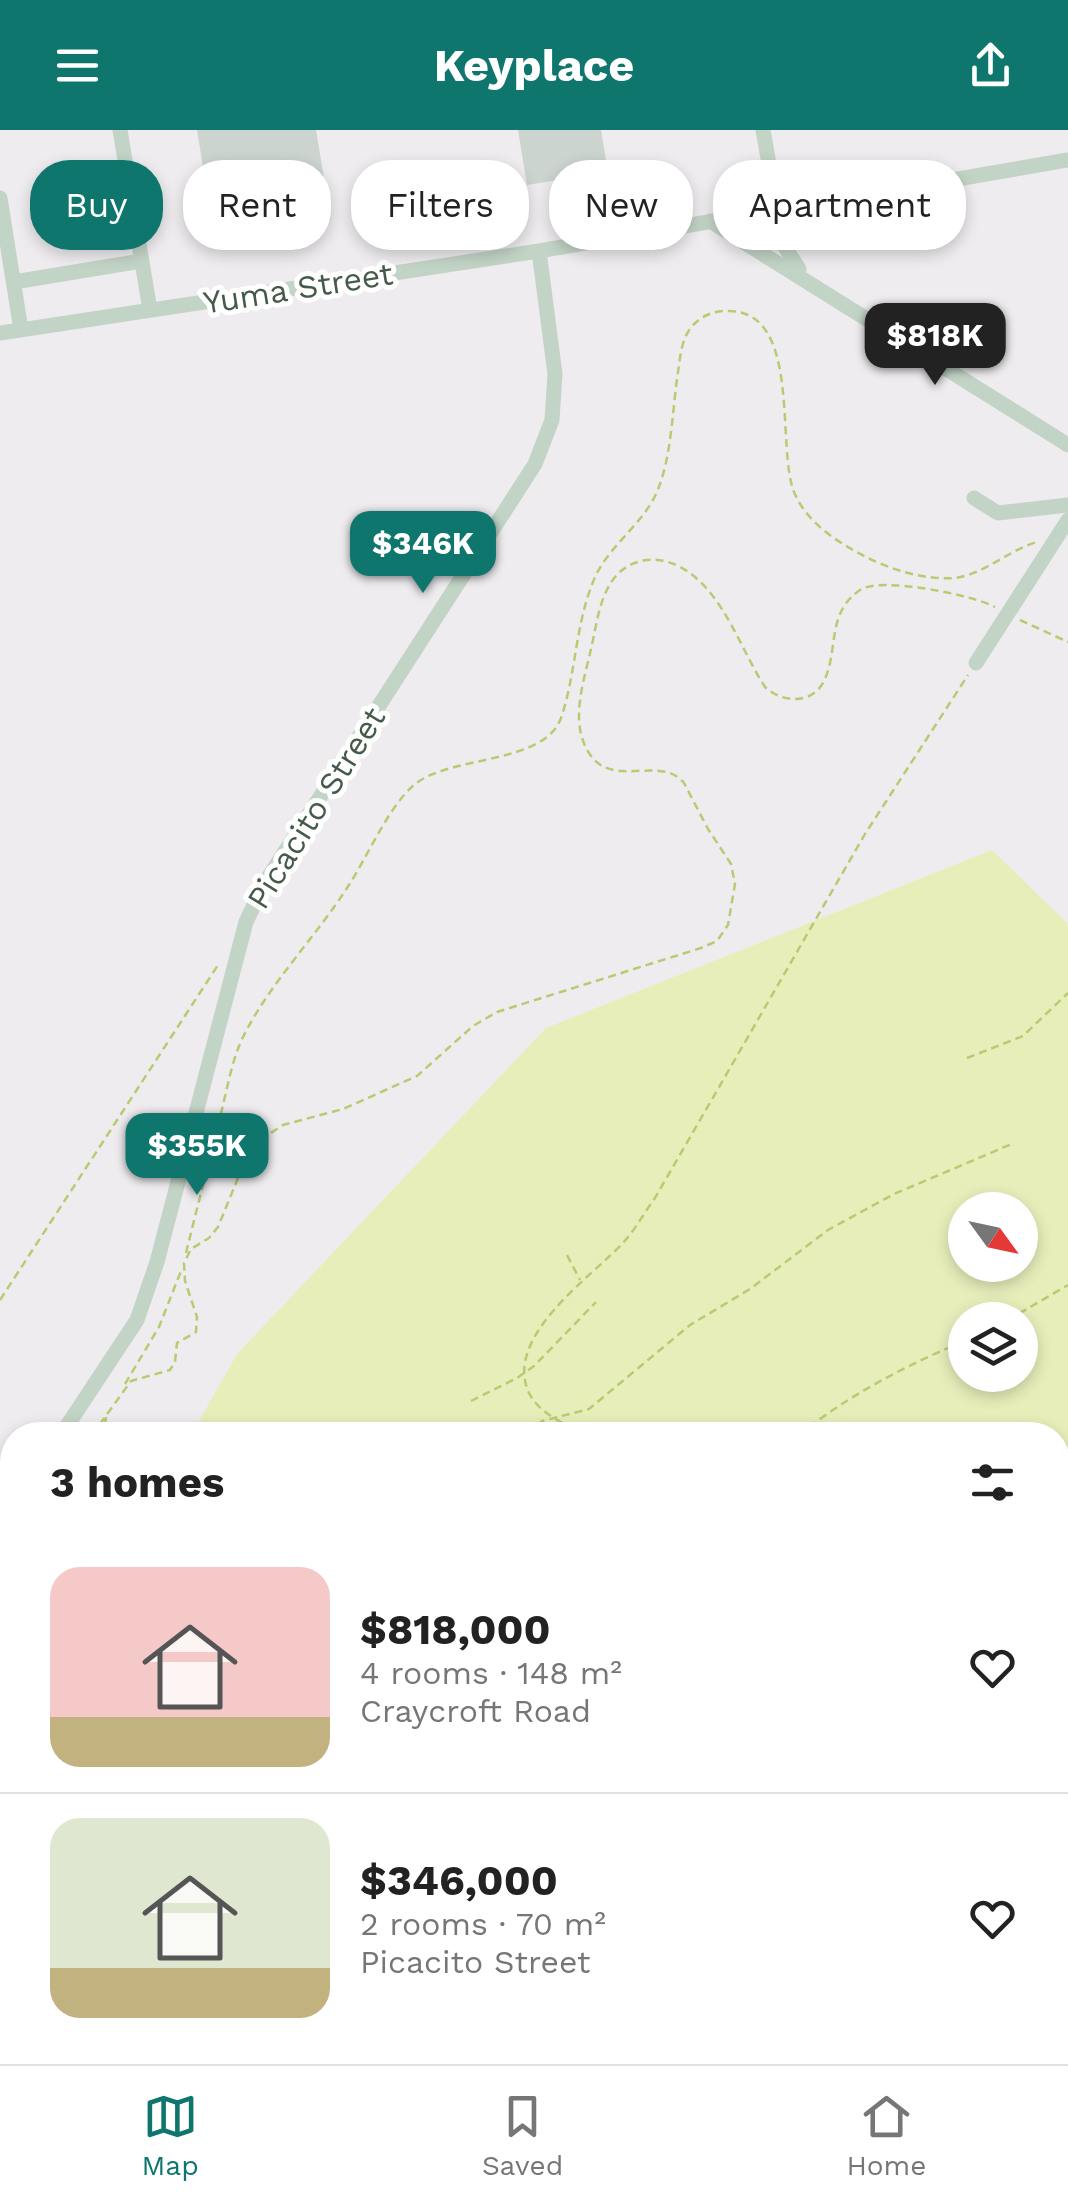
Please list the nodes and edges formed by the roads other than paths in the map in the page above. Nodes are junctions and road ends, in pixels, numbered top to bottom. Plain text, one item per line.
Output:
1 (120, 130) edge
2 (764, 130) edge
3 (769, 160) edge
4 (1068, 160) edge
5 (966, 178) edge
6 (0, 198) edge
7 (1, 216) edge
8 (713, 221) edge
9 (710, 222) junction
10 (787, 250) edge
11 (539, 251) junction
12 (5, 260) edge
13 (141, 261) junction
14 (14, 282) junction
15 (826, 292) junction
16 (150, 310) junction
17 (21, 330) junction
18 (0, 334) edge
19 (1068, 445) edge
20 (974, 498) dead end
21 (1068, 505) edge
22 (1068, 520) edge
23 (976, 662) road end
24 (70, 1422) edge

1 - 13 street
2 - 3 street
4 - 5 street, Yuma Street
6 - 7 street
7 - 12 street
8 - 9 street, Yuma Street
9 - 11 street, Yuma Street
9 - 15 street
10 - 15 street
11 - 16 street, Yuma Street
11 - 24 street, Picacito Street
12 - 14 street
13 - 14 street
13 - 16 street
14 - 17 street
15 - 19 street
16 - 17 street, Yuma Street
17 - 18 street, Yuma Street
20 - 21 street
22 - 23 street

